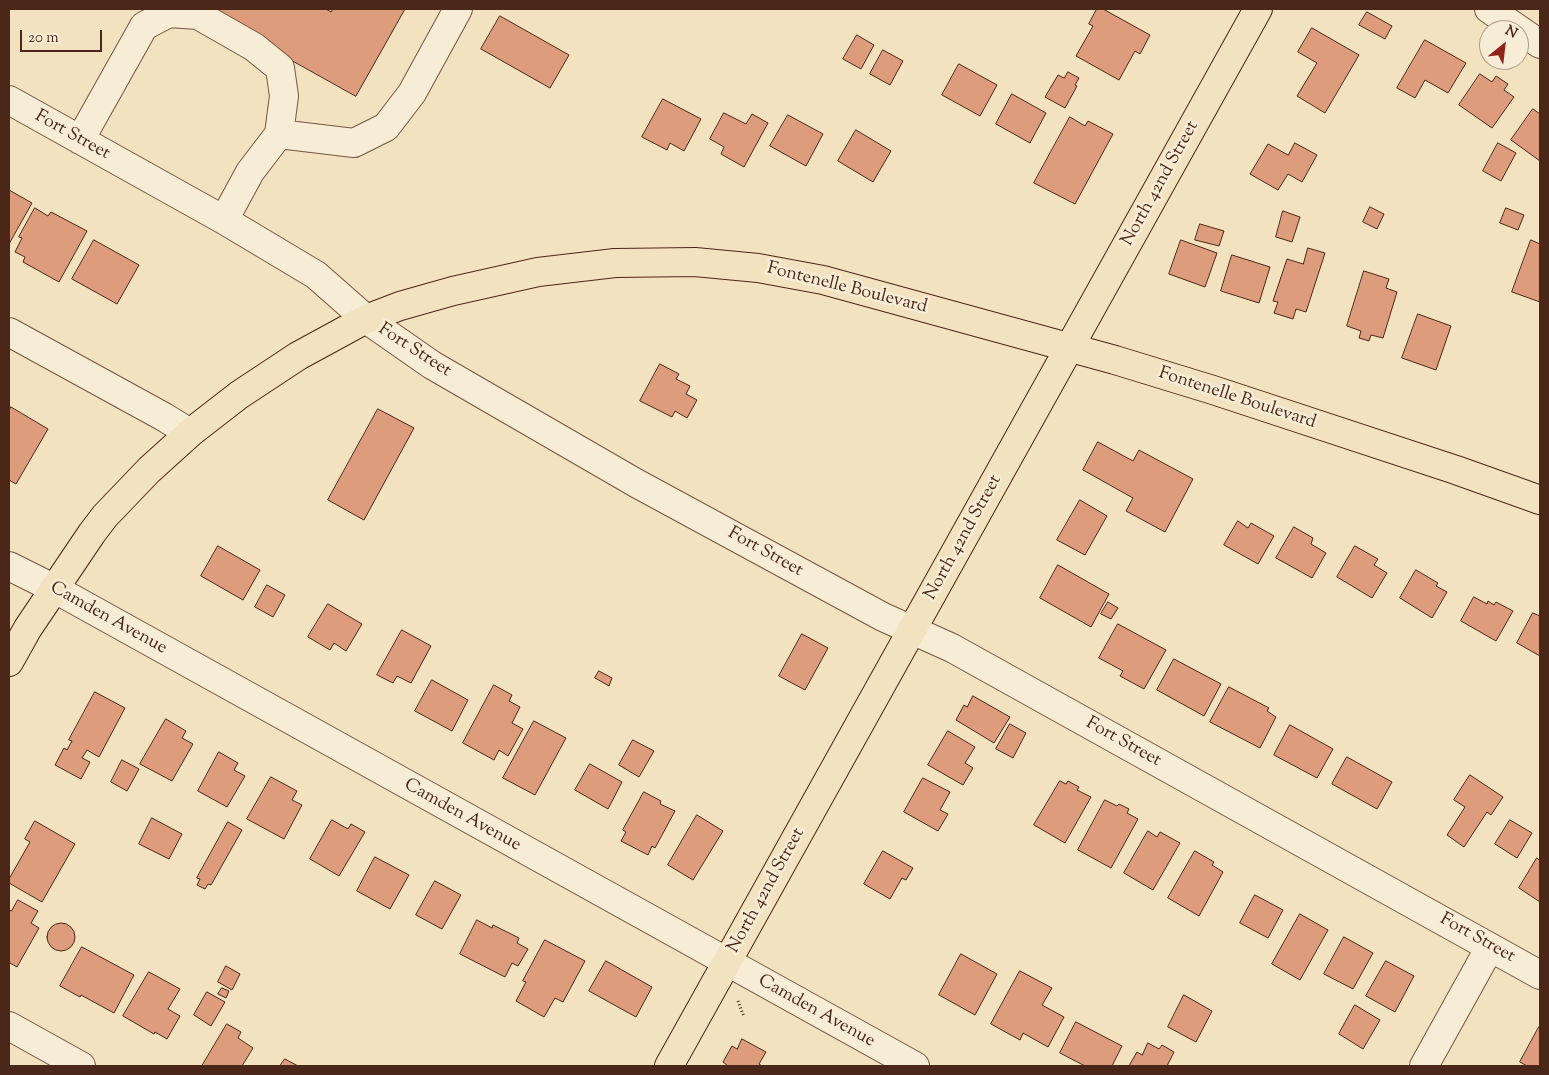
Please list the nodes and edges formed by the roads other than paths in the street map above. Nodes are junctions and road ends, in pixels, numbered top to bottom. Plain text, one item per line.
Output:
1 (458, 9) edge
2 (1258, 9) edge
3 (1489, 9) edge
4 (1540, 44) edge
5 (9, 100) edge
6 (279, 134) junction
7 (80, 140) junction
8 (224, 220) junction
9 (366, 319) junction
10 (9, 332) edge
11 (1070, 348) junction
12 (190, 433) junction
13 (1540, 500) edge
14 (9, 566) edge
15 (54, 590) junction
16 (913, 630) junction
17 (9, 662) edge
18 (1490, 947) junction
19 (727, 963) junction
20 (1540, 975) edge
21 (9, 1026) edge
22 (81, 1066) edge
23 (669, 1066) edge
24 (915, 1066) edge
25 (1424, 1066) edge

1 - 6 street
2 - 11 main road, North 42nd Street
3 - 4 street
5 - 7 street, Fort Street
6 - 7 street
6 - 8 street
7 - 8 street, Fort Street
8 - 9 street, Fort Street
9 - 11 main road, Fontenelle Boulevard
9 - 12 main road, Fontenelle Boulevard
9 - 16 street, Fort Street
10 - 12 street
11 - 13 main road, Fontenelle Boulevard
11 - 16 main road, North 42nd Street
12 - 15 main road, Fontenelle Boulevard
14 - 15 street, Camden Avenue
15 - 17 main road, Fontenelle Boulevard
15 - 19 street, Camden Avenue
16 - 18 street, Fort Street
16 - 19 main road, North 42nd Street
18 - 20 street, Fort Street
18 - 25 street
19 - 23 main road, North 42nd Street
19 - 24 street, Camden Avenue
21 - 22 street

